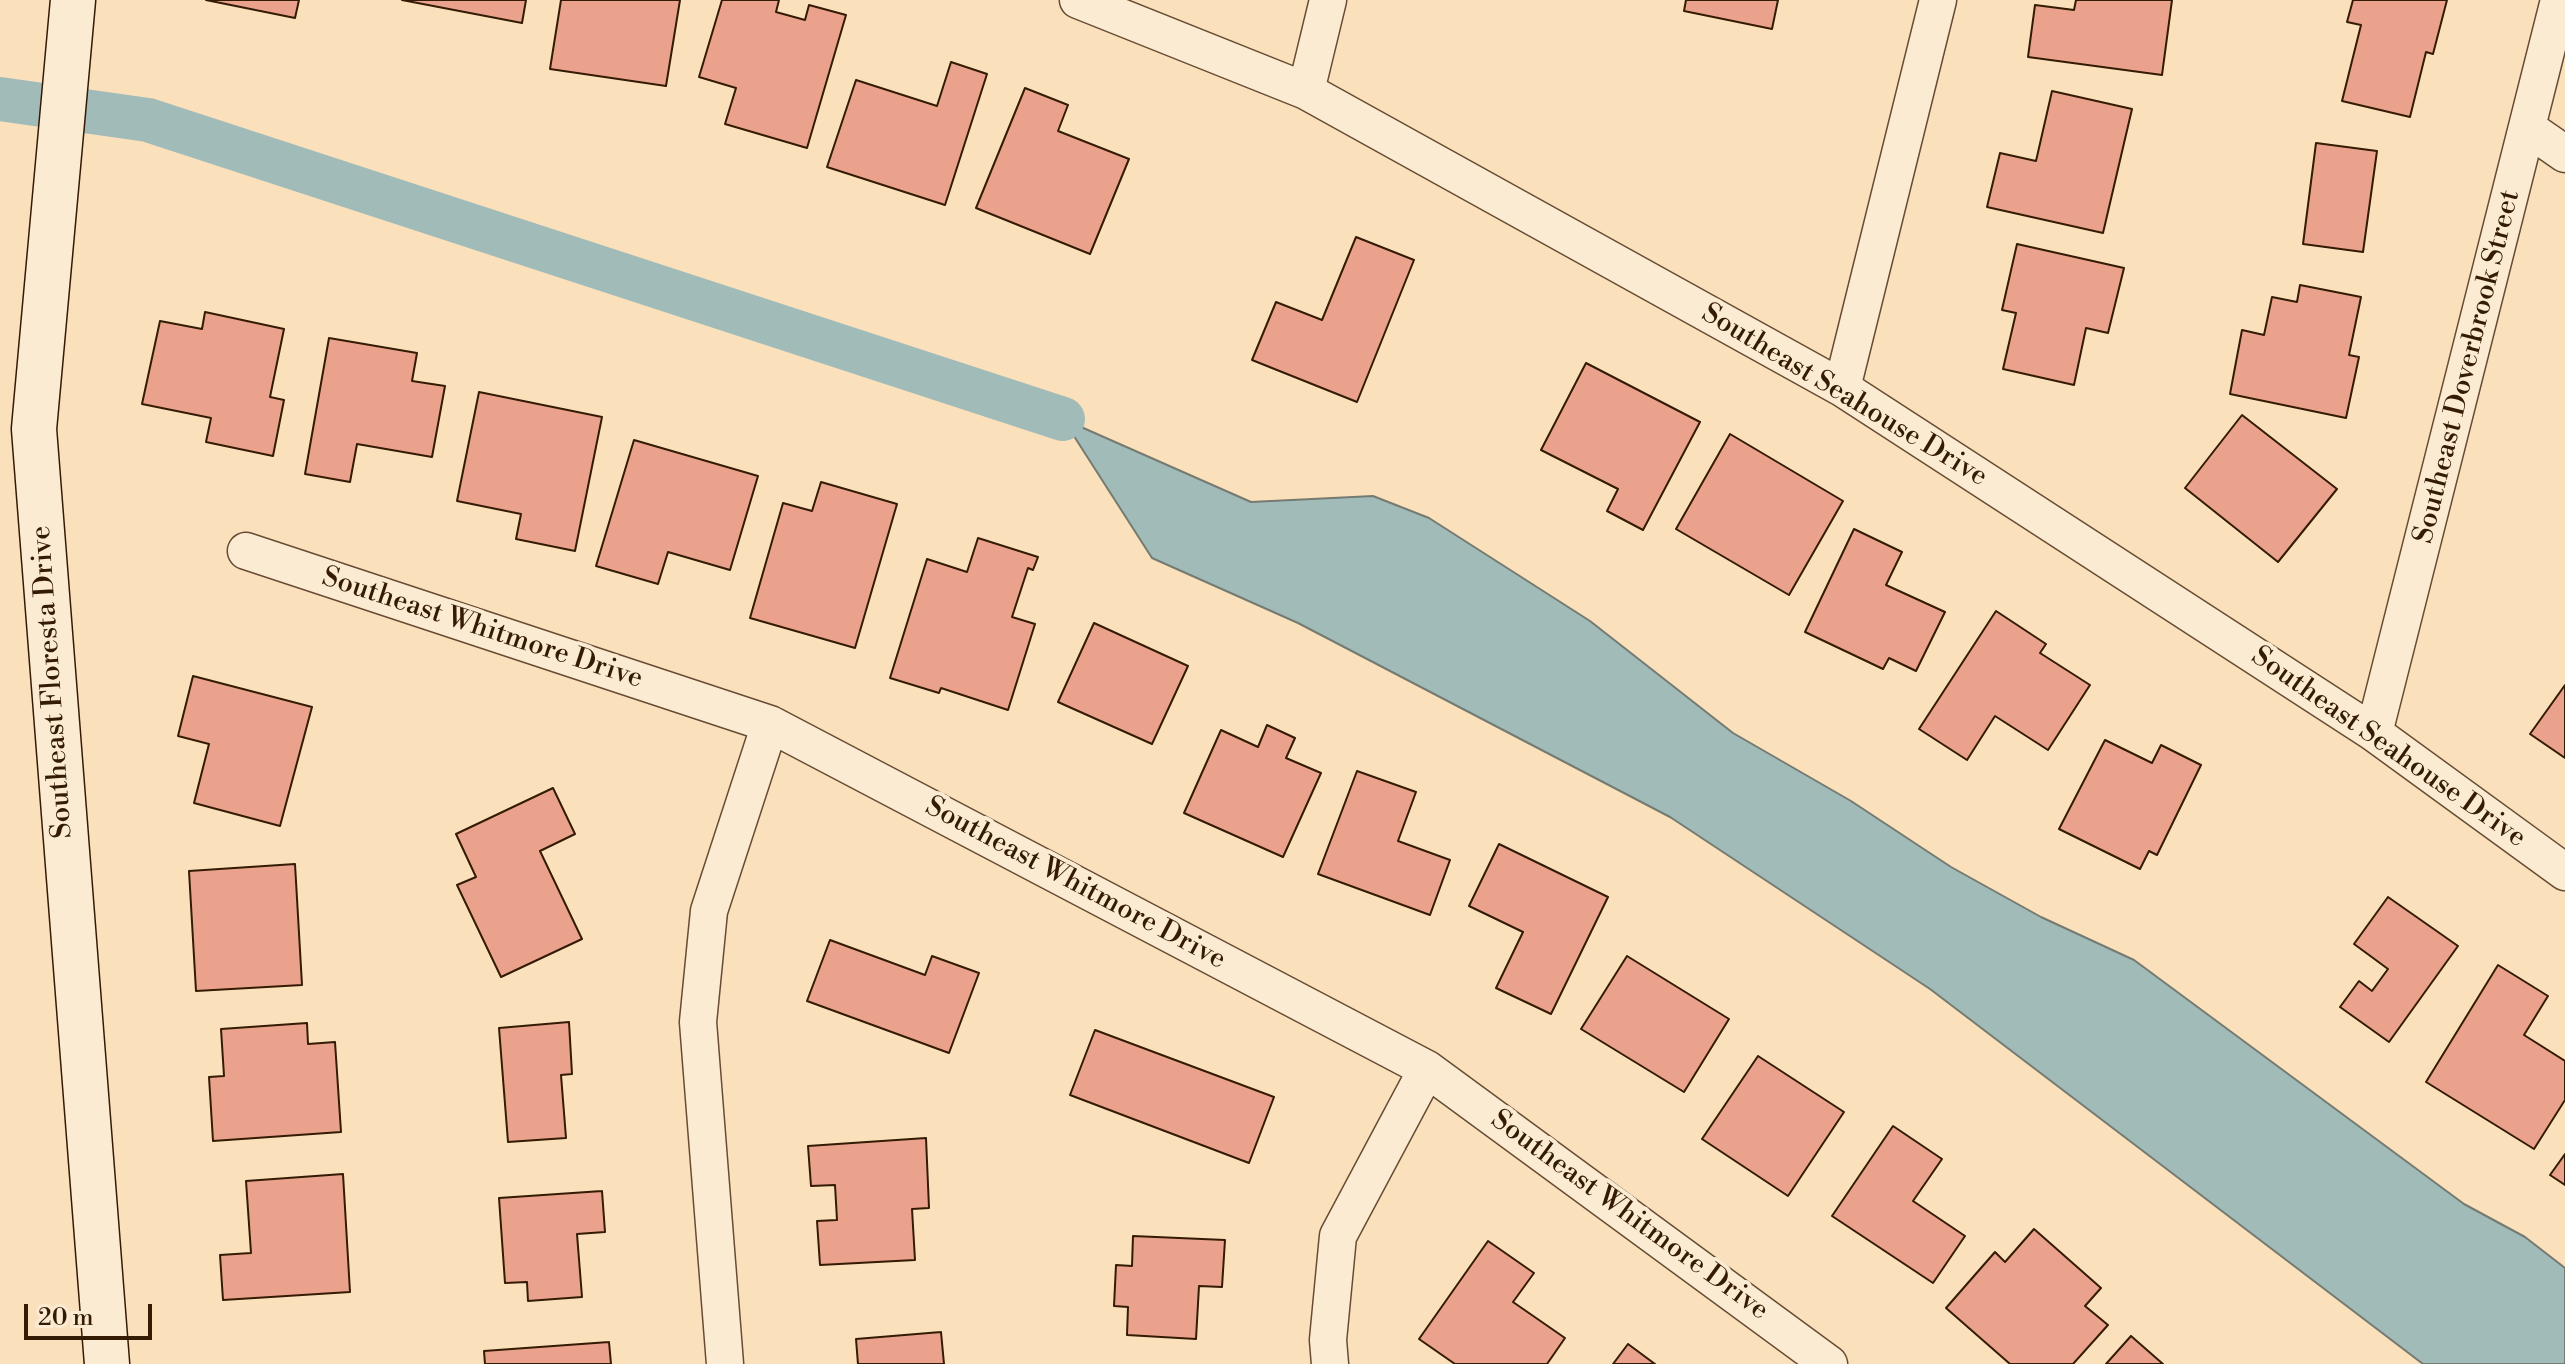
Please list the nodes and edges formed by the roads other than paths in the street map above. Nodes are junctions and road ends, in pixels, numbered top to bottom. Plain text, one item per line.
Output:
1 (73, 0) edge
2 (1078, 0) edge
3 (1328, 0) edge
4 (1938, 0) edge
5 (2559, 0) edge
6 (1306, 91) junction
7 (2529, 129) junction
8 (2565, 154) edge
9 (1842, 388) junction
10 (246, 551) dead end
11 (770, 724) junction
12 (2374, 733) junction
13 (2565, 872) edge
14 (1427, 1069) junction
15 (107, 1364) edge
16 (725, 1364) edge
17 (1330, 1364) edge
18 (1829, 1364) edge

1 - 15 street, Southeast Floresta Drive
2 - 6 street, Southeast Seahouse Drive
3 - 6 street
4 - 9 street
5 - 7 street, Southeast Doverbrook Street
6 - 9 street, Southeast Seahouse Drive
7 - 8 street
7 - 12 street, Southeast Doverbrook Street
9 - 12 street, Southeast Seahouse Drive
10 - 11 street, Southeast Whitmore Drive
11 - 14 street, Southeast Whitmore Drive
11 - 16 street
12 - 13 street, Southeast Seahouse Drive
14 - 17 street
14 - 18 street, Southeast Whitmore Drive

